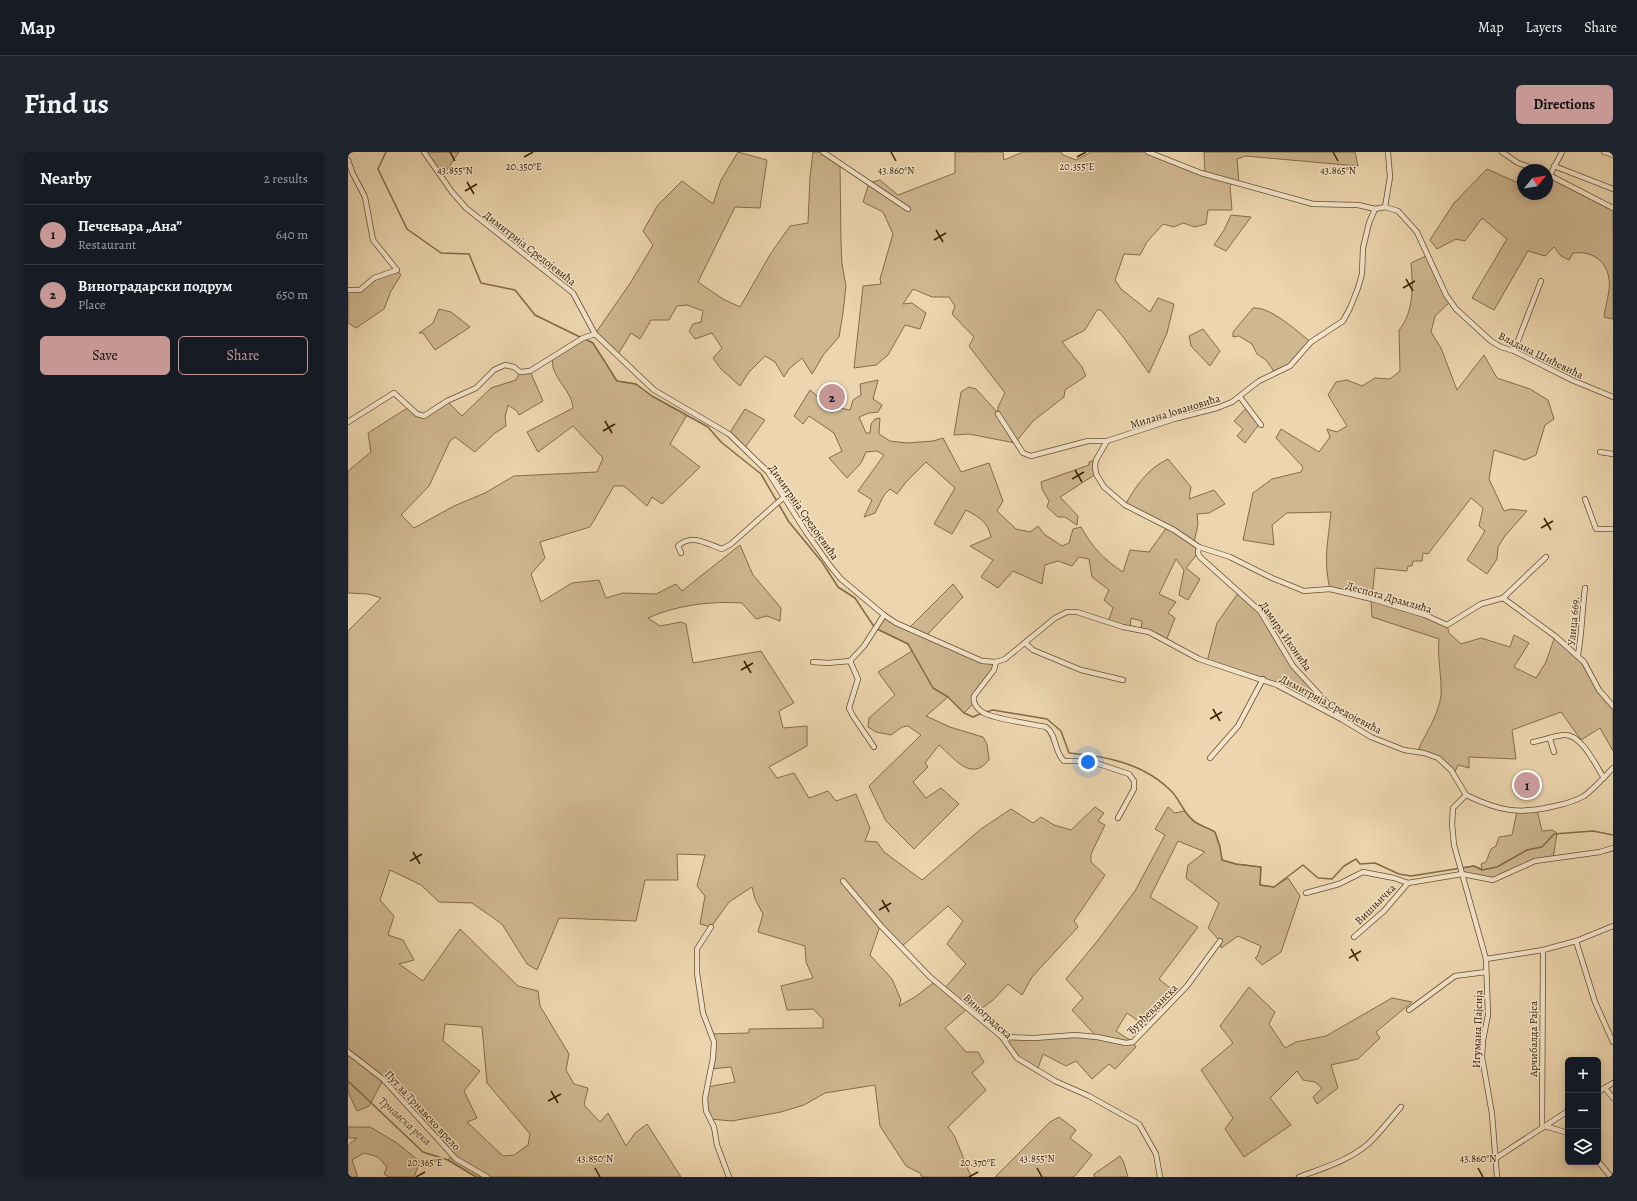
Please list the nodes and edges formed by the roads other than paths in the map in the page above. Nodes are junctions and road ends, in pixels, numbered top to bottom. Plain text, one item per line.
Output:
1 (424, 152) edge
2 (823, 152) edge
3 (1148, 152) edge
4 (1388, 152) edge
5 (1502, 152) edge
6 (1562, 152) edge
7 (1604, 152) edge
8 (1613, 155) edge
9 (348, 160) edge
10 (1521, 164) edge
11 (1554, 166) joint
12 (1553, 176) edge
13 (1613, 189) edge
14 (1385, 207) junction
15 (1613, 208) edge
16 (908, 209) dead end
17 (1375, 209) junction
18 (1540, 281) dead end
19 (348, 290) edge
20 (596, 334) junction
21 (1514, 352) junction
22 (1240, 397) junction
23 (1613, 397) edge
24 (998, 414) dead end
25 (348, 422) edge
26 (1261, 425) dead end
27 (1107, 441) junction
28 (1600, 452) dead end
29 (1613, 454) edge
30 (784, 497) junction
31 (1585, 499) dead end
32 (1613, 528) edge
33 (1199, 547) junction
34 (681, 553) dead end
35 (1546, 556) dead end
36 (1585, 588) dead end
37 (1503, 598) junction
38 (884, 615) junction
39 (1025, 643) junction
40 (1578, 655) junction
41 (813, 662) dead end
42 (850, 662) junction
43 (996, 662) junction
44 (1263, 679) junction
45 (1123, 680) dead end
46 (1613, 706) edge
47 (1343, 720) junction
48 (1550, 739) junction
49 (1533, 742) dead end
50 (874, 747) dead end
51 (1554, 752) dead end
52 (1210, 758) dead end
53 (1613, 768) edge
54 (1604, 778) junction
55 (1466, 795) junction
56 (1118, 818) dead end
57 (1613, 848) edge
58 (1462, 874) junction
59 (843, 881) dead end
60 (1408, 883) junction
61 (1306, 893) dead end
62 (1613, 926) edge
63 (711, 928) dead end
64 (1354, 937) dead end
65 (1220, 941) dead end
66 (1576, 941) junction
67 (1543, 950) junction
68 (1486, 959) junction
69 (1486, 972) junction
70 (1409, 1010) dead end
71 (1002, 1037) junction
72 (1613, 1042) edge
73 (348, 1052) edge
74 (1613, 1083) edge
75 (1605, 1088) junction
76 (1601, 1090) edge
77 (1613, 1098) edge
78 (1401, 1107) dead end
79 (1565, 1113) edge
80 (1543, 1127) junction
81 (1565, 1132) edge
82 (1496, 1158) junction
83 (1601, 1165) edge
84 (487, 1177) edge
85 (729, 1177) edge
86 (1160, 1177) edge
87 (1299, 1177) edge
88 (1497, 1177) edge
89 (1611, 1177) edge

1 - 20 street, Димитрија Средојевића
2 - 16 street
3 - 17 street
4 - 14 street
5 - 10 street
6 - 11 street
7 - 8 street
9 - 19 street
11 - 13 street
12 - 15 street
14 - 17 street
14 - 21 street, Владана Шићевића
17 - 22 street, Милана Јовановића
18 - 21 street
20 - 25 street
20 - 30 street, Димитрија Средојевића
21 - 23 street, Владана Шићевића
22 - 26 street
22 - 27 street, Милана Јовановића
24 - 27 street, Милана Јовановића
27 - 33 street
28 - 29 street
30 - 34 street
30 - 38 street, Димитрија Средојевића
31 - 32 street
33 - 37 street, Деспота Драмлића
33 - 47 street, Дамира Иконића
35 - 37 street, Деспота Драмлића
36 - 40 street, Улица 669.
37 - 40 street
38 - 42 street
38 - 43 street, Димитрија Средојевића
39 - 43 street, Димитрија Средојевића
39 - 44 street, Димитрија Средојевића
39 - 45 street
40 - 46 street
41 - 42 street
42 - 50 street
43 - 56 street
44 - 47 street, Димитрија Средојевића
44 - 52 street, Димитрија Средојевића
47 - 55 street, Димитрија Средојевића
48 - 49 street
48 - 51 street
48 - 54 street
53 - 54 street
54 - 55 street
55 - 58 street, Игумана Пајсија
57 - 58 street
58 - 60 street
58 - 68 street, Игумана Пајсија
59 - 71 street, Виноградска
60 - 61 street
60 - 64 street, Вишњичка
62 - 66 street
63 - 85 street
65 - 71 street, Ђурђевданска
66 - 67 street
66 - 72 street
67 - 68 street
67 - 80 street, Арчибалда Рајса
68 - 69 street, Игумана Пајсија
69 - 70 street
69 - 82 street, Игумана Пајсија
71 - 86 street, Виноградска
73 - 84 street, Пут за Трнавско врело
74 - 75 street
75 - 76 street
75 - 77 street
78 - 87 street
79 - 80 street
80 - 81 street
80 - 82 street
82 - 88 street, Игумана Пајсија
83 - 89 street

